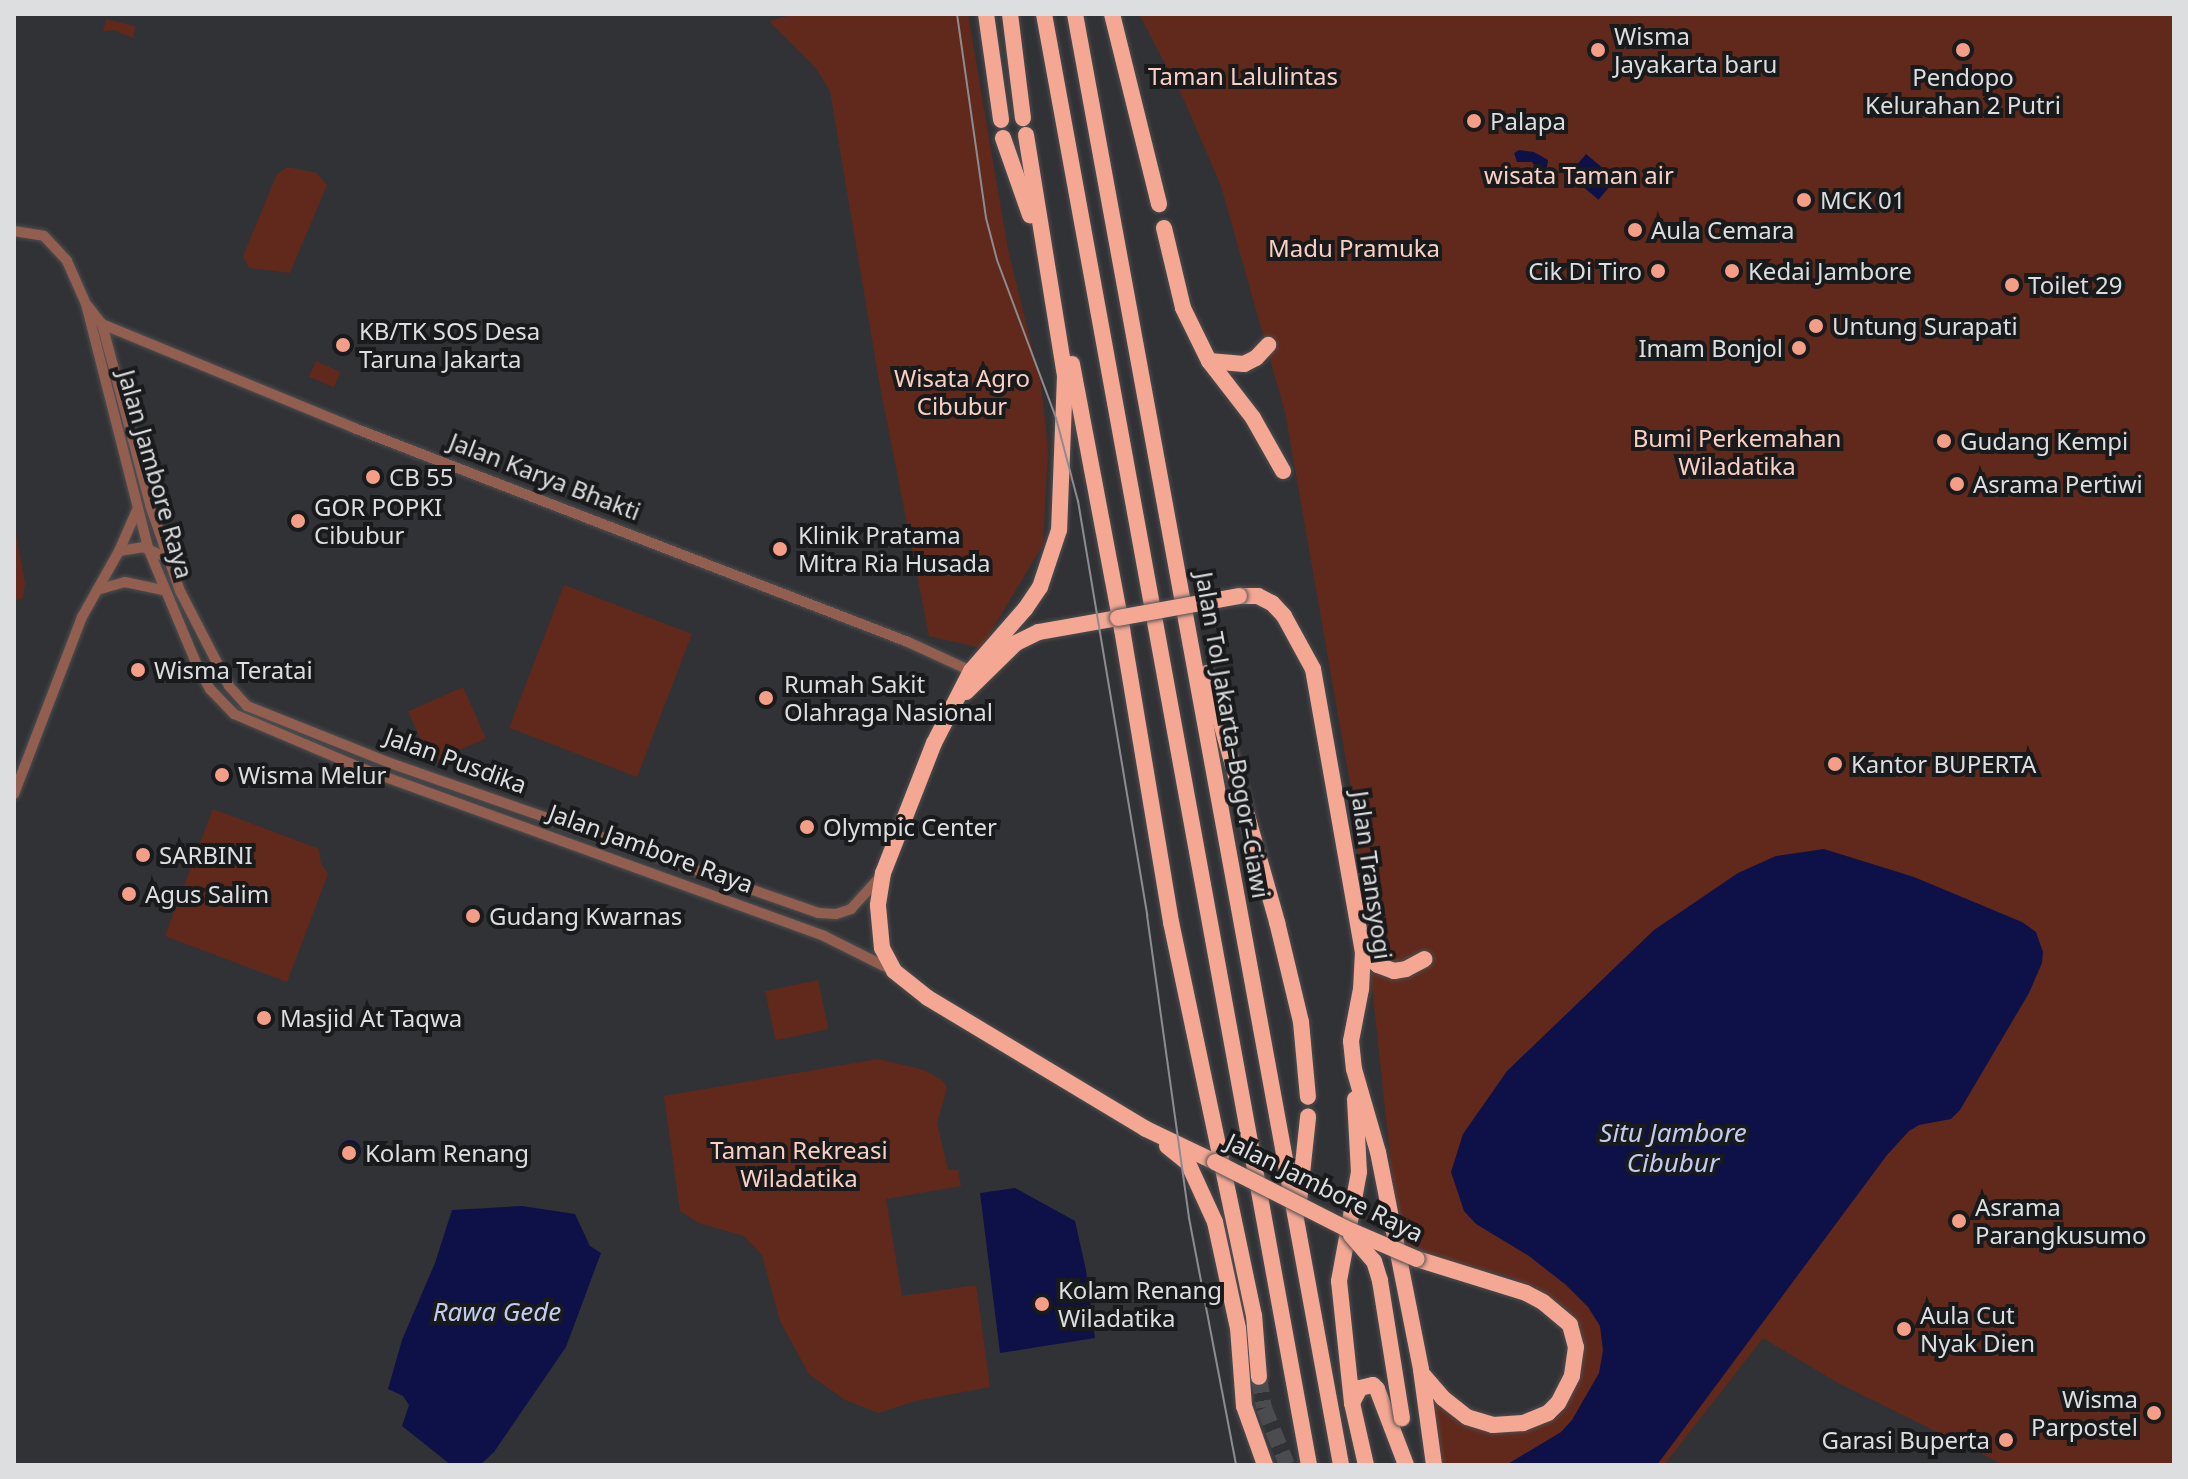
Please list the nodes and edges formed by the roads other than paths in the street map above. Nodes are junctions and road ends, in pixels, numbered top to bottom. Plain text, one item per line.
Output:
1 (986, 14) edge
2 (1010, 14) edge
3 (1044, 14) edge
4 (1075, 14) edge
5 (1112, 14) edge
6 (1023, 118) dead end
7 (1001, 120) dead end
8 (1026, 135) dead end
9 (1003, 138) dead end
10 (1159, 204) dead end
11 (1164, 228) dead end
12 (14, 231) edge
13 (1046, 266) junction
14 (86, 304) junction
15 (102, 324) junction
16 (1268, 345) dead end
17 (1209, 361) junction
18 (1283, 471) dead end
19 (137, 510) junction
20 (148, 548) junction
21 (119, 551) junction
22 (168, 558) junction
23 (1182, 587) junction
24 (97, 590) junction
25 (163, 590) junction
26 (971, 671) junction
27 (950, 708) junction
28 (373, 756) junction
29 (390, 763) junction
30 (366, 770) junction
31 (385, 777) junction
32 (14, 794) edge
33 (883, 873) junction
34 (1363, 952) junction
35 (1425, 959) dead end
36 (894, 971) junction
37 (1354, 1069) junction
38 (1308, 1097) dead end
39 (1308, 1117) dead end
40 (1146, 1129) junction
41 (1345, 1228) junction
42 (1296, 1229) junction
43 (1421, 1370) junction
44 (1259, 1377) tunnel mouth
45 (1352, 1403) junction
46 (1265, 1465) edge
47 (1309, 1465) edge
48 (1341, 1465) edge
49 (1366, 1465) edge
50 (1406, 1465) edge
51 (1434, 1465) edge

1 - 7 highway
2 - 6 highway
3 - 47 highway
4 - 23 highway, Jalan Tol Jakarta–Bogor–Ciawi
5 - 10 highway
8 - 13 highway
9 - 13 highway
11 - 17 highway
12 - 14 street, Jalan Jambore Raya
13 - 26 highway, Jalan Pusdika
13 - 44 highway
14 - 15 street, Jalan Pusdika
14 - 19 street, Jalan Jambore Raya
15 - 22 street, Jalan Pusdika
15 - 26 street, Jalan Karya Bhakti
16 - 17 highway
17 - 18 highway
19 - 20 street, Jalan Jambore Raya
19 - 21 street
20 - 21 street
20 - 22 street
20 - 25 street, Jalan Jambore Raya
21 - 24 street
22 - 28 street, Jalan Pusdika
23 - 38 highway
23 - 42 highway, Jalan Tol Jakarta–Bogor–Ciawi
24 - 25 street
24 - 32 street
25 - 30 street, Jalan Jambore Raya
26 - 27 highway, Jalan Pusdika
27 - 33 highway, Jalan Pusdika
27 - 34 highway, Jalan Transyogi, bridge
28 - 29 street, Jalan Pusdika
28 - 30 street
29 - 31 street
29 - 33 street, Jalan Pusdika
30 - 31 street, Jalan Jambore Raya
31 - 36 street, Jalan Jambore Raya
33 - 36 highway
34 - 35 highway
34 - 37 highway, Jalan Transyogi
36 - 40 highway, Jalan Jambore Raya
37 - 43 highway, Jalan Transyogi
37 - 45 highway
39 - 42 highway
40 - 41 highway, Jalan Jambore Raya, bridge
40 - 46 highway
41 - 43 highway, Jalan Jambore Raya, bridge
41 - 50 highway, bridge
42 - 48 highway, Jalan Tol Jakarta–Bogor–Ciawi
43 - 51 highway, Jalan Transyogi
45 - 49 highway
45 - 50 highway

